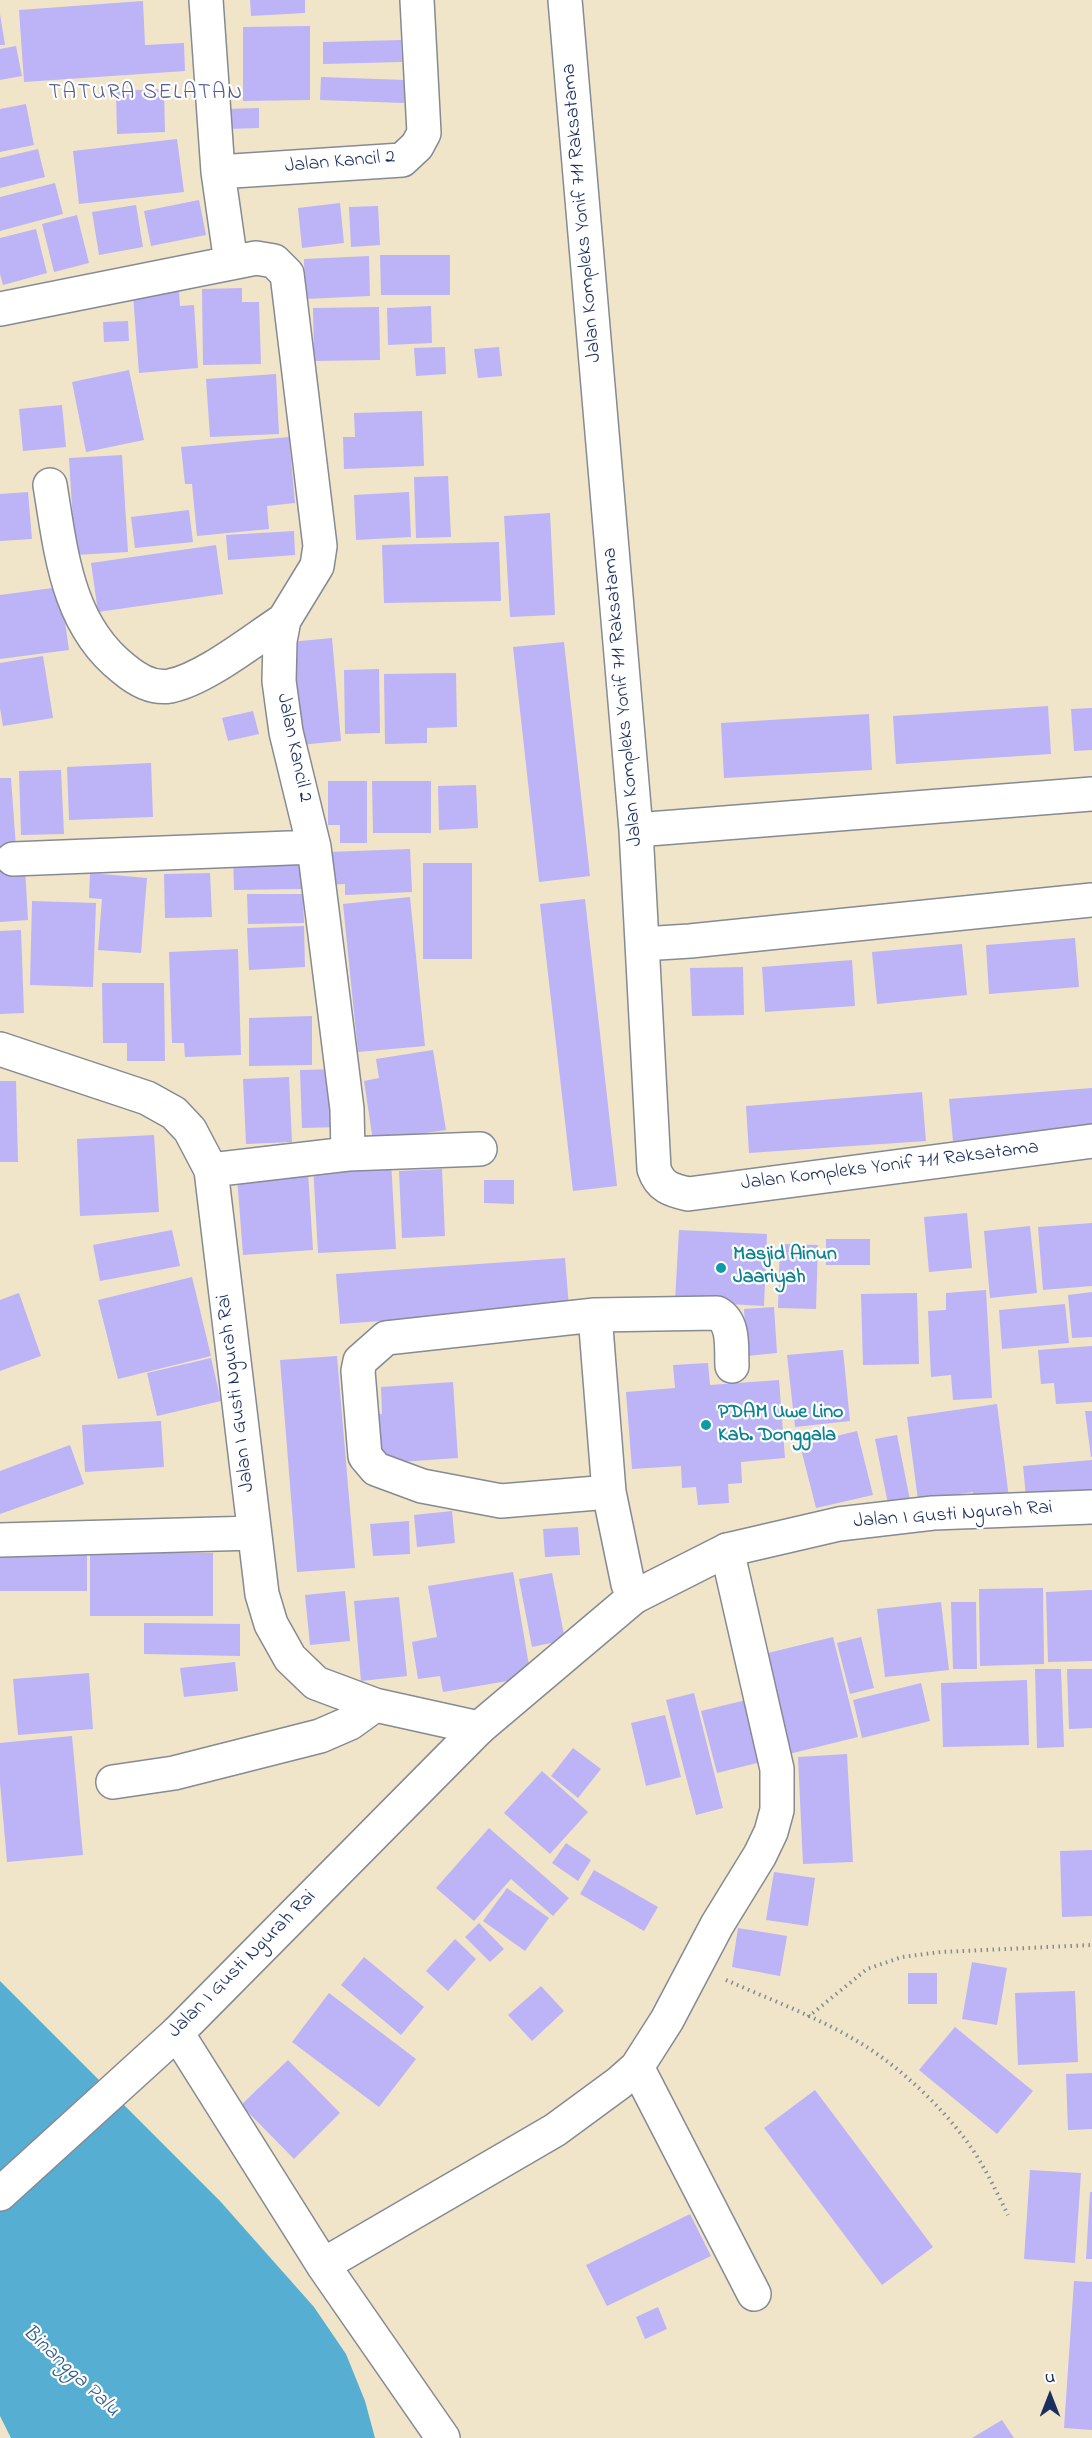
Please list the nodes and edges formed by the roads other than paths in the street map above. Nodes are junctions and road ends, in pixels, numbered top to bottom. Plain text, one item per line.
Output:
1 (206, 0) edge
2 (417, 0) edge
3 (565, 0) edge
4 (218, 172) junction
5 (231, 263) junction
6 (0, 309) edge
7 (50, 485) dead end
8 (284, 620) junction
9 (1092, 794) edge
10 (636, 830) junction
11 (314, 848) junction
12 (13, 859) dead end
13 (1092, 900) edge
14 (642, 944) junction
15 (0, 1049) edge
16 (1092, 1141) edge
17 (480, 1149) dead end
18 (348, 1154) junction
19 (211, 1170) junction
20 (595, 1315) junction
21 (732, 1366) dead end
22 (609, 1492) junction
23 (1092, 1507) edge
24 (254, 1533) junction
25 (0, 1540) edge
26 (727, 1550) junction
27 (634, 1597) junction
28 (375, 1705) junction
29 (479, 1728) junction
30 (113, 1782) dead end
31 (177, 2033) junction
32 (637, 2067) junction
33 (0, 2194) edge
34 (323, 2265) junction
35 (754, 2294) dead end
36 (443, 2438) edge

1 - 4 street
2 - 4 street, Jalan Kancil 2
3 - 10 street, Jalan Kompleks Yonif 711 Raksatama
4 - 5 street
5 - 6 street, Jalan Kancil 2
5 - 8 street, Jalan Kancil 2
7 - 8 street
8 - 11 street, Jalan Kancil 2
9 - 10 street
10 - 14 street, Jalan Kompleks Yonif 711 Raksatama
11 - 12 street
11 - 18 street, Jalan Kancil 2
13 - 14 street
14 - 16 street, Jalan Kompleks Yonif 711 Raksatama
15 - 19 street, Jalan I Gusti Ngurah Rai
17 - 18 street
18 - 19 street
19 - 24 street, Jalan I Gusti Ngurah Rai
20 - 21 street
20 - 22 street
20 - 22 street
22 - 27 street
23 - 26 street, Jalan I Gusti Ngurah Rai
24 - 25 street
24 - 28 street, Jalan I Gusti Ngurah Rai
26 - 27 street, Jalan I Gusti Ngurah Rai
26 - 32 street
27 - 29 street, Jalan I Gusti Ngurah Rai
28 - 29 street, Jalan I Gusti Ngurah Rai
28 - 30 street
29 - 31 street, Jalan I Gusti Ngurah Rai
31 - 33 street, Jalan I Gusti Ngurah Rai
31 - 34 street
32 - 34 street
32 - 35 street
34 - 36 street

